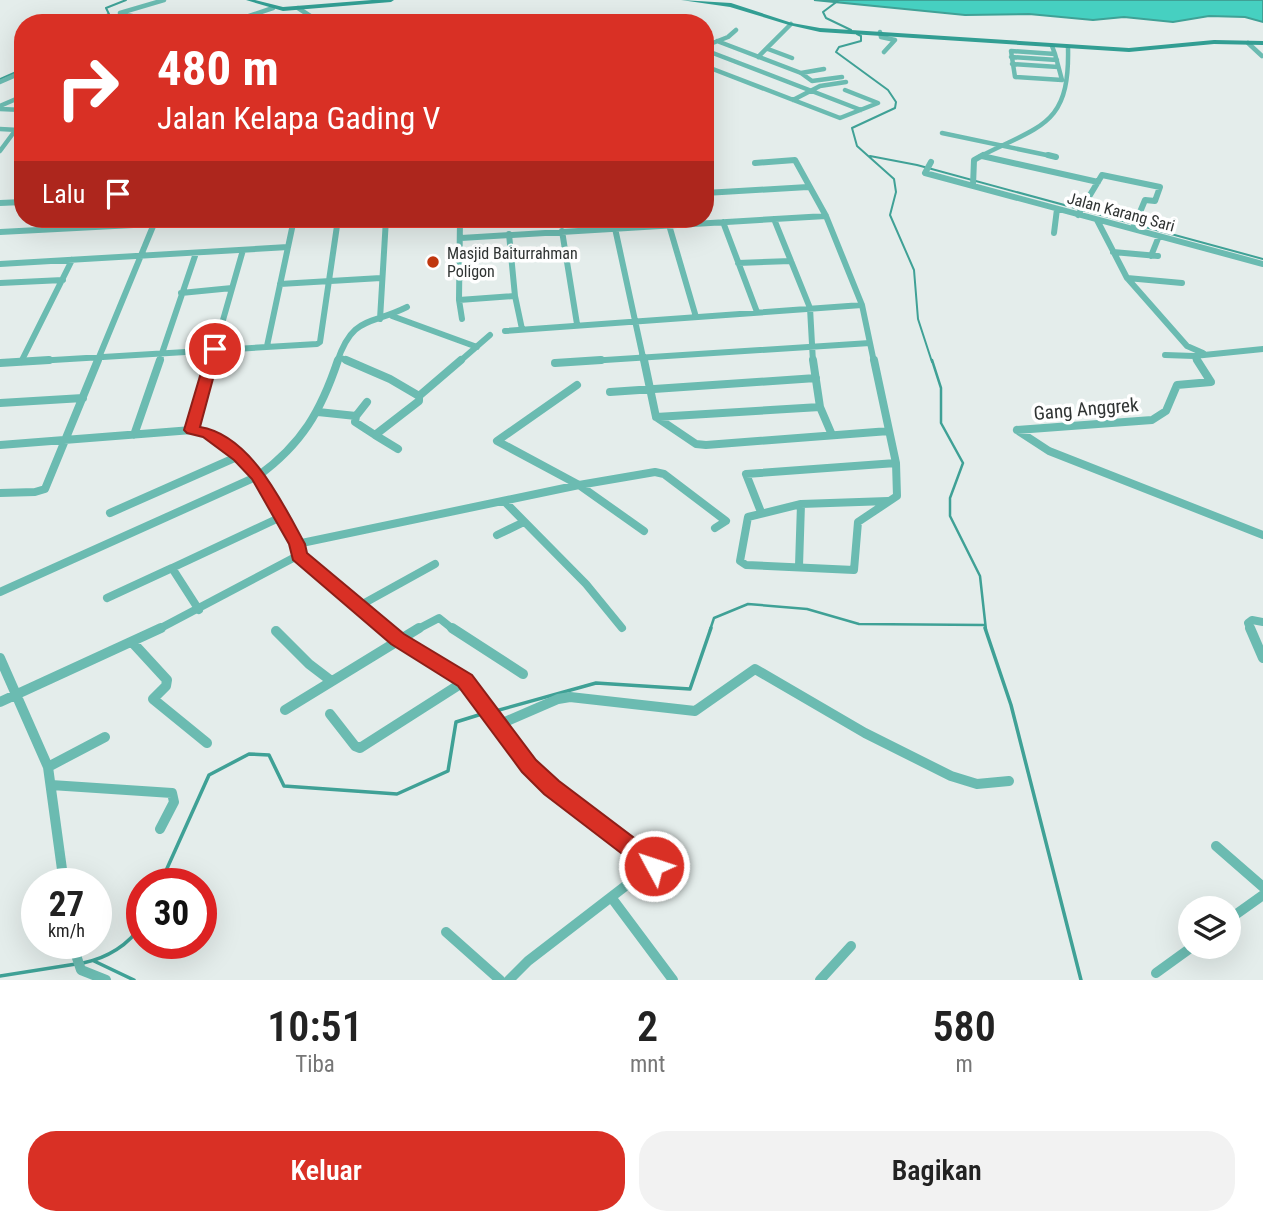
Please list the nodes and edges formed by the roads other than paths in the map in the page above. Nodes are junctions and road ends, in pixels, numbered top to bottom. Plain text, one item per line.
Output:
1 (164, 0) edge
2 (249, 0) edge
3 (391, 0) edge
4 (684, 0) edge
5 (273, 8) junction
6 (299, 8) junction
7 (125, 14) edge
8 (255, 14) edge
9 (304, 14) edge
10 (791, 24) junction
11 (736, 30) dead end
12 (880, 32) junction
13 (717, 41) junction
14 (714, 43) edge
15 (1248, 43) junction
16 (1263, 43) edge
17 (1052, 46) junction
18 (1068, 47) junction
19 (768, 49) junction
20 (714, 52) edge
21 (884, 52) dead end
22 (1262, 56) edge
23 (758, 57) junction
24 (1056, 57) junction
25 (792, 58) dead end
26 (773, 62) junction
27 (1012, 64) junction
28 (1058, 67) junction
29 (824, 69) dead end
30 (714, 70) edge
31 (758, 70) junction
32 (802, 74) junction
33 (737, 79) junction
34 (787, 82) junction
35 (845, 90) dead end
36 (813, 91) junction
37 (793, 100) junction
38 (861, 110) junction
39 (942, 133) dead end
40 (14, 136) edge
41 (959, 137) junction
42 (1000, 145) junction
43 (951, 146) dead end
44 (0, 151) edge
45 (982, 156) junction
46 (1056, 157) dead end
47 (755, 163) dead end
48 (929, 166) dead end
49 (1098, 181) junction
50 (972, 182) junction
51 (808, 187) junction
52 (714, 192) edge
53 (1058, 209) junction
54 (1081, 211) junction
55 (826, 216) junction
56 (774, 219) junction
57 (1097, 220) junction
58 (714, 222) edge
59 (723, 222) junction
60 (1134, 226) junction
61 (56, 228) edge
62 (152, 228) edge
63 (292, 228) edge
64 (337, 228) edge
65 (385, 228) edge
66 (460, 228) edge
67 (615, 228) joint
68 (670, 228) edge
69 (562, 231) junction
70 (0, 232) edge
71 (1054, 233) dead end
72 (509, 234) junction
73 (1159, 236) junction
74 (461, 238) junction
75 (288, 247) junction
76 (243, 250) junction
77 (1113, 252) junction
78 (196, 253) junction
79 (141, 256) junction
80 (72, 260) junction
81 (791, 261) junction
82 (738, 263) junction
83 (1263, 264) edge
84 (1, 266) edge
85 (381, 278) junction
86 (1128, 279) junction
87 (62, 280) junction
88 (329, 281) junction
89 (0, 283) edge
90 (1182, 283) dead end
91 (280, 284) junction
92 (232, 288) junction
93 (181, 293) junction
94 (516, 296) junction
95 (459, 300) junction
96 (862, 305) junction
97 (407, 307) dead end
98 (810, 308) junction
99 (757, 312) junction
100 (392, 316) junction
101 (695, 317) junction
102 (380, 319) junction
103 (463, 319) dead end
104 (635, 321) junction
105 (577, 324) junction
106 (522, 329) junction
107 (505, 331) dead end
108 (490, 335) dead end
109 (870, 343) junction
110 (267, 346) junction
111 (477, 346) junction
112 (811, 346) junction
113 (215, 349) junction
114 (1263, 349) edge
115 (162, 353) junction
116 (1203, 354) junction
117 (1165, 355) dead end
118 (643, 356) junction
119 (1194, 356) junction
120 (99, 357) junction
121 (339, 357) junction
122 (22, 362) junction
123 (0, 363) edge
124 (555, 363) dead end
125 (816, 378) junction
126 (577, 384) dead end
127 (650, 389) junction
128 (610, 393) dead end
129 (419, 396) junction
130 (83, 398) junction
131 (367, 401) dead end
132 (0, 403) edge
133 (820, 407) junction
134 (318, 412) junction
135 (356, 416) junction
136 (656, 417) junction
137 (192, 430) junction
138 (889, 431) junction
139 (134, 435) junction
140 (375, 435) junction
141 (832, 435) junction
142 (65, 440) junction
143 (0, 445) edge
144 (398, 449) dead end
145 (239, 456) junction
146 (896, 463) junction
147 (258, 476) junction
148 (579, 485) junction
149 (0, 493) edge
150 (504, 501) junction
151 (888, 501) junction
152 (801, 504) junction
153 (761, 512) junction
154 (110, 513) dead end
155 (281, 517) junction
156 (524, 522) junction
157 (715, 528) dead end
158 (644, 531) dead end
159 (497, 535) dead end
160 (1263, 535) edge
161 (297, 544) junction
162 (299, 555) junction
163 (435, 564) dead end
164 (799, 566) junction
165 (172, 568) junction
166 (0, 592) edge
167 (107, 598) dead end
168 (359, 606) junction
169 (199, 610) junction
170 (1263, 622) edge
171 (622, 628) dead end
172 (276, 631) dead end
173 (398, 639) junction
174 (132, 643) junction
175 (0, 658) edge
176 (1263, 659) edge
177 (523, 674) dead end
178 (330, 680) junction
179 (465, 681) junction
180 (18, 696) junction
181 (0, 702) edge
182 (285, 710) dead end
183 (330, 713) dead end
184 (496, 722) junction
185 (105, 737) dead end
186 (207, 743) dead end
187 (48, 766) junction
188 (1009, 781) dead end
189 (51, 785) junction
190 (160, 829) dead end
191 (1216, 846) dead end
192 (62, 868) edge
193 (1263, 887) edge
194 (1263, 895) edge
195 (611, 897) junction
196 (1241, 911) edge
197 (446, 932) dead end
198 (851, 946) dead end
199 (1178, 957) edge
200 (77, 959) edge
201 (1156, 973) dead end
202 (106, 980) edge
203 (500, 980) edge
204 (509, 980) edge
205 (673, 980) edge
206 (820, 980) edge

1 - 7 street
2 - 5 street
3 - 6 street
4 - 10 street
5 - 6 street
5 - 8 street
6 - 9 street
10 - 12 street
10 - 19 street
11 - 13 street
12 - 17 street
12 - 21 street
13 - 14 street
13 - 23 street
15 - 16 street
15 - 18 street
15 - 22 street
17 - 18 street
17 - 24 street
18 - 42 street
19 - 23 street
19 - 25 street
20 - 31 street
23 - 26 street
24 - 27 street
24 - 28 street
26 - 31 street
26 - 32 street
27 - 28 street
27 - 28 street
29 - 32 street
30 - 33 street
31 - 33 street
31 - 34 street
32 - 34 street
32 - 36 street
33 - 37 street
34 - 36 street
35 - 38 street
36 - 37 street
36 - 38 street
37 - 38 street
39 - 41 street
40 - 44 street
41 - 42 street
41 - 43 street
42 - 45 street
42 - 46 street
45 - 49 street
45 - 50 street
47 - 51 street
48 - 50 street, Jalan Karang Sari
49 - 54 street
49 - 60 street
50 - 53 street, Jalan Karang Sari
51 - 52 street
51 - 55 street
53 - 54 street, Jalan Karang Sari
53 - 71 street
54 - 57 street, Jalan Karang Sari
55 - 56 street
55 - 96 street
56 - 59 street
56 - 81 street
57 - 60 street, Jalan Karang Sari
57 - 77 street
58 - 59 street
59 - 82 street
60 - 73 street, Jalan Karang Sari
61 - 70 street
62 - 79 street
63 - 75 street
64 - 88 street
65 - 85 street
66 - 74 street
67 - 69 street
67 - 104 street
68 - 101 street
69 - 72 street
69 - 105 street
72 - 74 street
72 - 94 street
73 - 77 street
73 - 83 street, Jalan Karang Sari
74 - 95 street
75 - 76 street
75 - 91 street
76 - 78 street
76 - 92 street
77 - 86 street
78 - 79 street
78 - 93 street
79 - 80 street
79 - 120 street
80 - 84 street
80 - 87 street
81 - 82 street
81 - 98 street
82 - 99 street
85 - 88 street
85 - 102 street
86 - 90 street
86 - 116 street
87 - 89 street
87 - 122 street
88 - 91 street
88 - 110 street
91 - 110 street
92 - 93 street
92 - 113 street
93 - 115 street
94 - 95 street
94 - 106 street
95 - 103 street
96 - 98 street
96 - 109 street
97 - 100 street
98 - 99 street
98 - 112 street
99 - 101 street
100 - 102 street
100 - 111 street
101 - 104 street
102 - 121 street
104 - 105 street
104 - 118 street
105 - 106 street
106 - 107 street
108 - 111 street
109 - 112 street
109 - 138 street
110 - 113 street
111 - 129 street
112 - 118 street
112 - 125 street
113 - 115 street
113 - 137 street
114 - 116 street
115 - 120 street
115 - 139 street
116 - 119 street
117 - 119 street
118 - 124 street
118 - 127 street
119 - 160 street, Gang Anggrek
120 - 122 street
120 - 130 street
121 - 129 street
121 - 134 street
122 - 123 street
125 - 127 street
125 - 133 street
126 - 148 street
127 - 128 street
127 - 136 street
129 - 140 street
130 - 132 street
130 - 142 street
131 - 135 street
133 - 136 street
133 - 141 street
134 - 135 street
134 - 147 street
135 - 140 street
136 - 141 street
137 - 139 street
137 - 145 street
138 - 141 street
138 - 146 street
139 - 142 street
140 - 144 street
142 - 143 street
142 - 149 street
145 - 147 street
145 - 154 street
146 - 151 street
146 - 153 street
147 - 155 street
147 - 166 street
148 - 150 street
148 - 157 street
148 - 158 street
150 - 156 street
150 - 161 street
151 - 152 street
151 - 164 street
152 - 153 street
152 - 164 street
153 - 164 street
155 - 161 street
155 - 165 street
156 - 159 street
156 - 171 street
161 - 162 street
162 - 168 street
162 - 169 street
163 - 168 street
165 - 167 street
165 - 169 street
168 - 173 street
169 - 174 street
170 - 176 street
172 - 178 street
173 - 177 street
173 - 178 street
173 - 179 street
174 - 180 street
174 - 186 street
175 - 180 street
178 - 182 street
179 - 183 street
179 - 184 street
180 - 181 street
180 - 187 street
184 - 188 street
184 - 195 street
185 - 187 street
187 - 189 street
189 - 190 street
189 - 192 street
191 - 193 street
194 - 196 street
195 - 204 street
195 - 205 street
197 - 203 street
198 - 206 street
199 - 201 street
200 - 202 street

